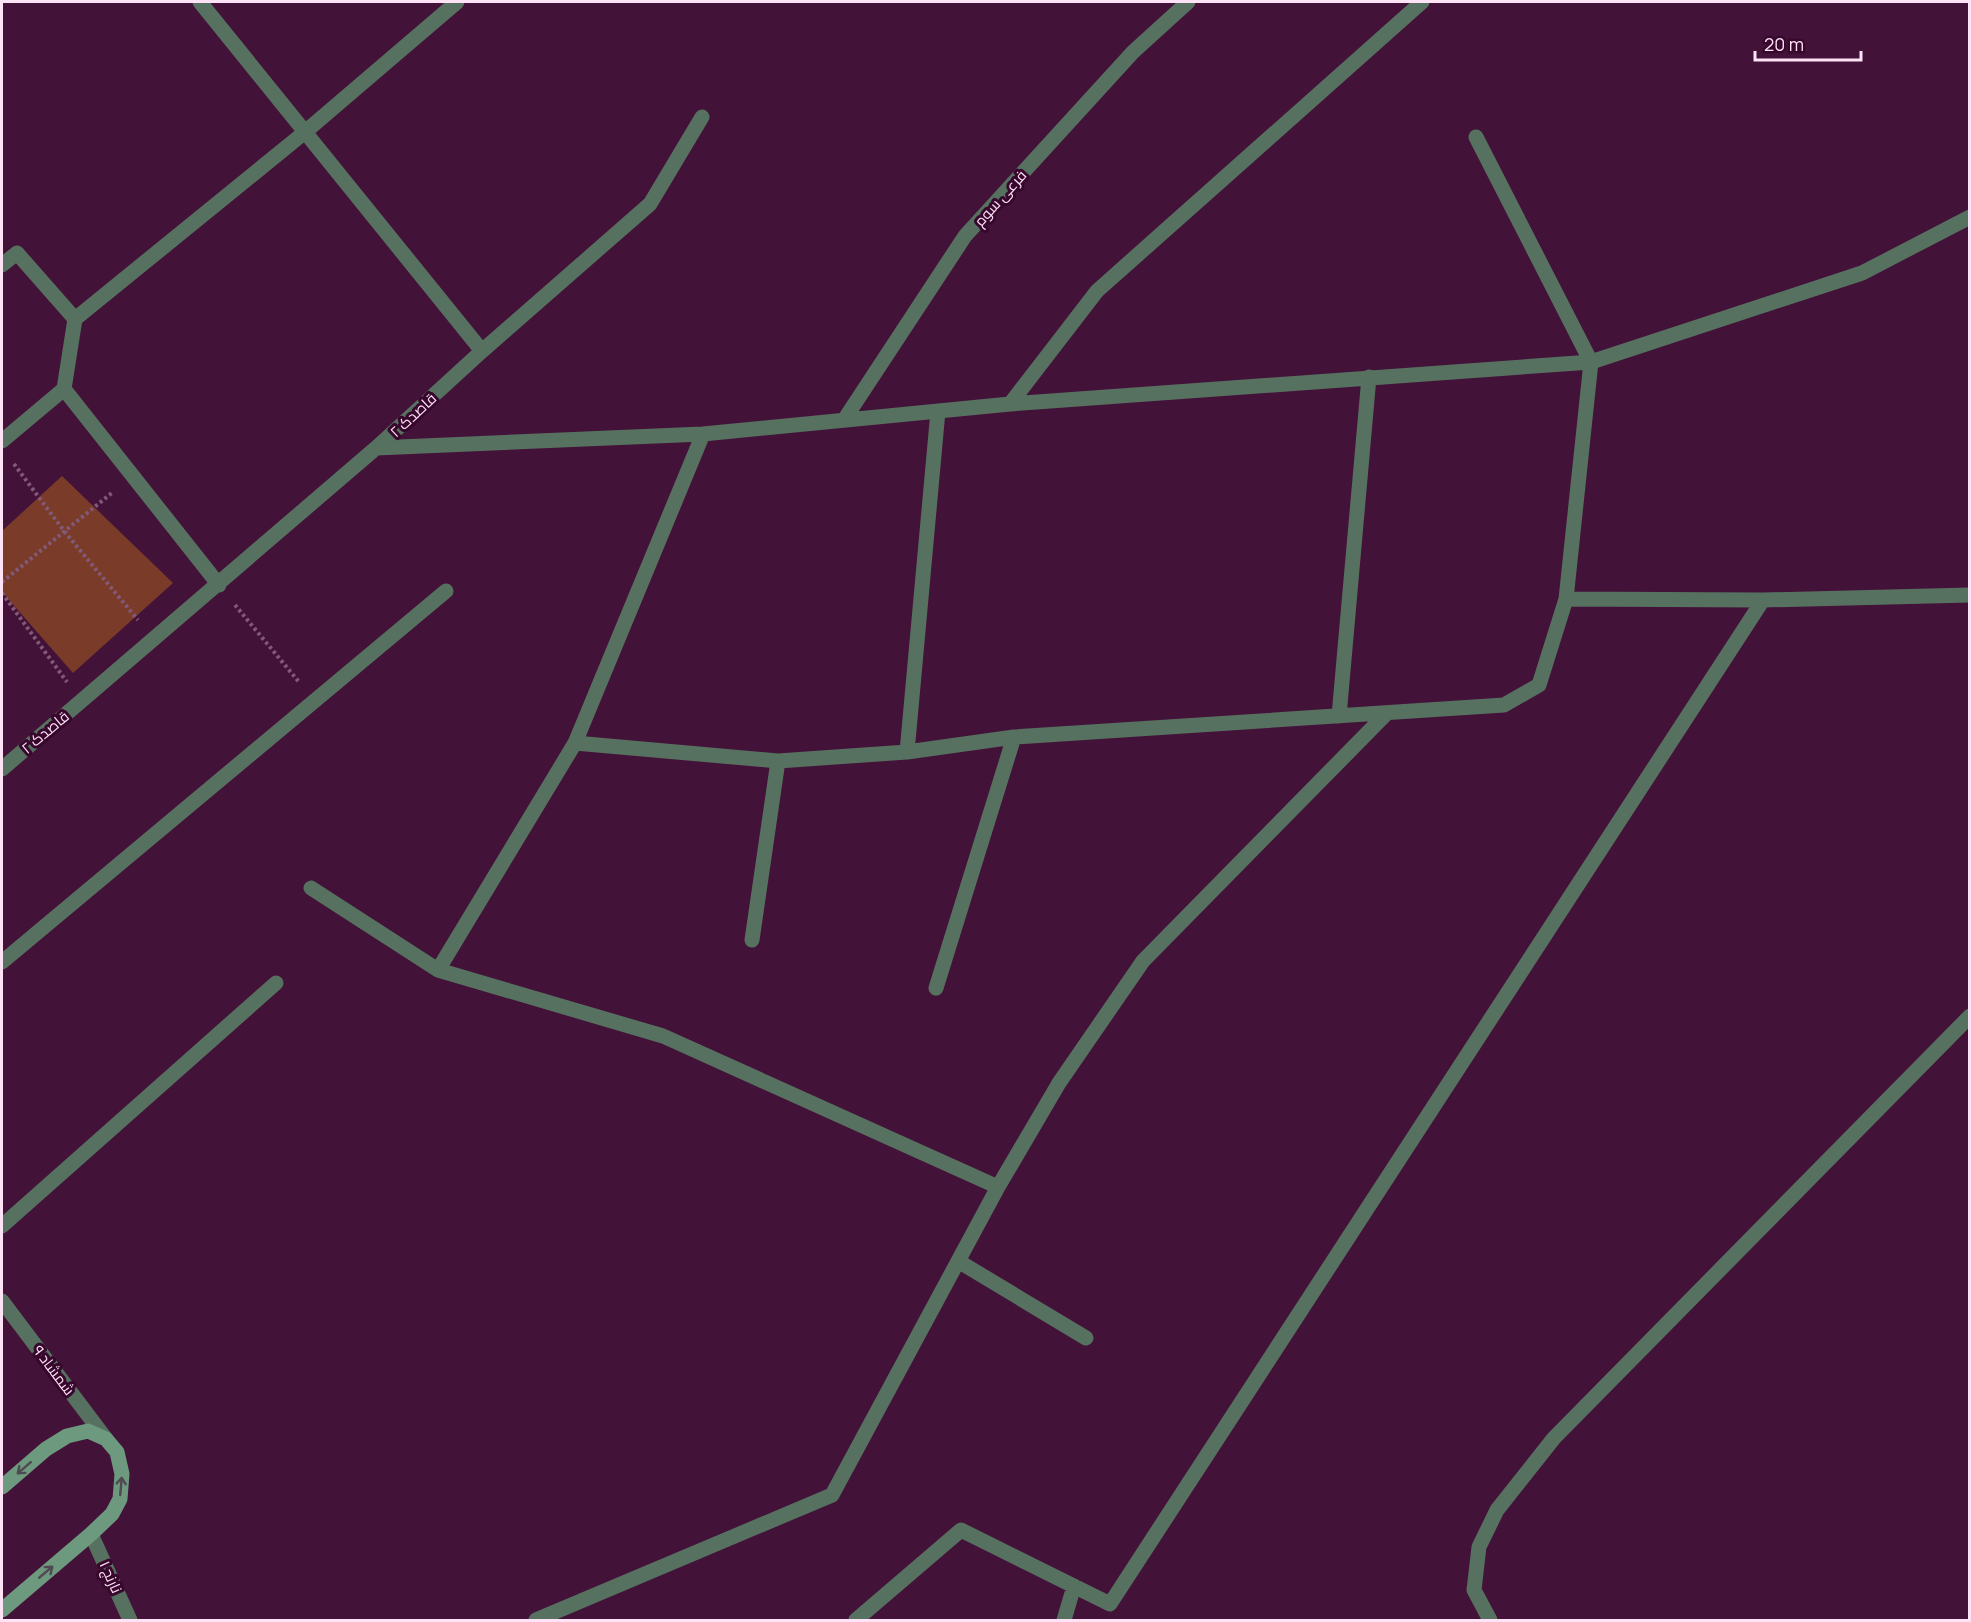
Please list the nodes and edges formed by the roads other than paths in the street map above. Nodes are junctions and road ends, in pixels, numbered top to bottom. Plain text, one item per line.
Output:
1 (200, 2) edge
2 (457, 2) edge
3 (1188, 2) edge
4 (1422, 2) edge
5 (702, 117) dead end
6 (305, 132) junction
7 (1476, 137) dead end
8 (1970, 217) edge
9 (2, 266) edge
10 (75, 319) junction
11 (482, 351) junction
12 (1591, 362) junction
13 (1369, 378) junction
14 (64, 389) junction
15 (1010, 404) junction
16 (938, 411) junction
17 (844, 420) junction
18 (703, 434) junction
19 (2, 441) edge
20 (376, 448) junction
21 (219, 585) junction
22 (446, 591) dead end
23 (1970, 595) edge
24 (1566, 599) junction
25 (1763, 600) junction
26 (1386, 713) junction
27 (1339, 716) junction
28 (1014, 737) junction
29 (575, 742) junction
30 (906, 752) junction
31 (778, 761) junction
32 (2, 769) edge
33 (311, 888) dead end
34 (752, 940) dead end
35 (2, 962) edge
36 (438, 970) junction
37 (276, 982) dead end
38 (936, 988) dead end
39 (1970, 1016) edge
40 (998, 1187) junction
41 (2, 1226) edge
42 (958, 1261) junction
43 (2, 1300) edge
44 (1086, 1338) dead end
45 (106, 1439) junction
46 (2, 1487) edge
47 (92, 1534) junction
48 (1074, 1586) junction
49 (2, 1610) edge
50 (130, 1620) edge
51 (536, 1620) edge
52 (856, 1620) edge
53 (1064, 1620) edge
54 (1490, 1620) edge

1 - 6 street
2 - 6 street
3 - 17 street, فرعی سوم
4 - 15 street
5 - 11 street, قاصدک ۲
6 - 10 street
6 - 11 street
7 - 12 street
8 - 12 street
9 - 10 street
10 - 14 street
11 - 20 street, قاصدک ۲
12 - 13 street
12 - 24 street
13 - 15 street
13 - 27 street
14 - 19 street
14 - 21 street
15 - 16 street
16 - 17 street
16 - 30 street
17 - 18 street
18 - 20 street
18 - 29 street
20 - 21 street, قاصدک ۲
21 - 32 street, قاصدک ۲
22 - 35 street
23 - 25 street
24 - 25 street
24 - 26 street
25 - 48 street
26 - 27 street
26 - 40 street
27 - 28 street
28 - 30 street
28 - 38 street
29 - 31 street
29 - 36 street
30 - 31 street
31 - 34 street
33 - 36 street
36 - 40 street
37 - 41 street
39 - 54 street
40 - 42 street
42 - 44 street
42 - 51 street
43 - 45 street, شمشاد ۹
45 -> 46 main road
47 -> 45 main road
49 -> 47 main road
47 - 50 street, نارنج ۱
48 - 52 street
48 - 53 street

